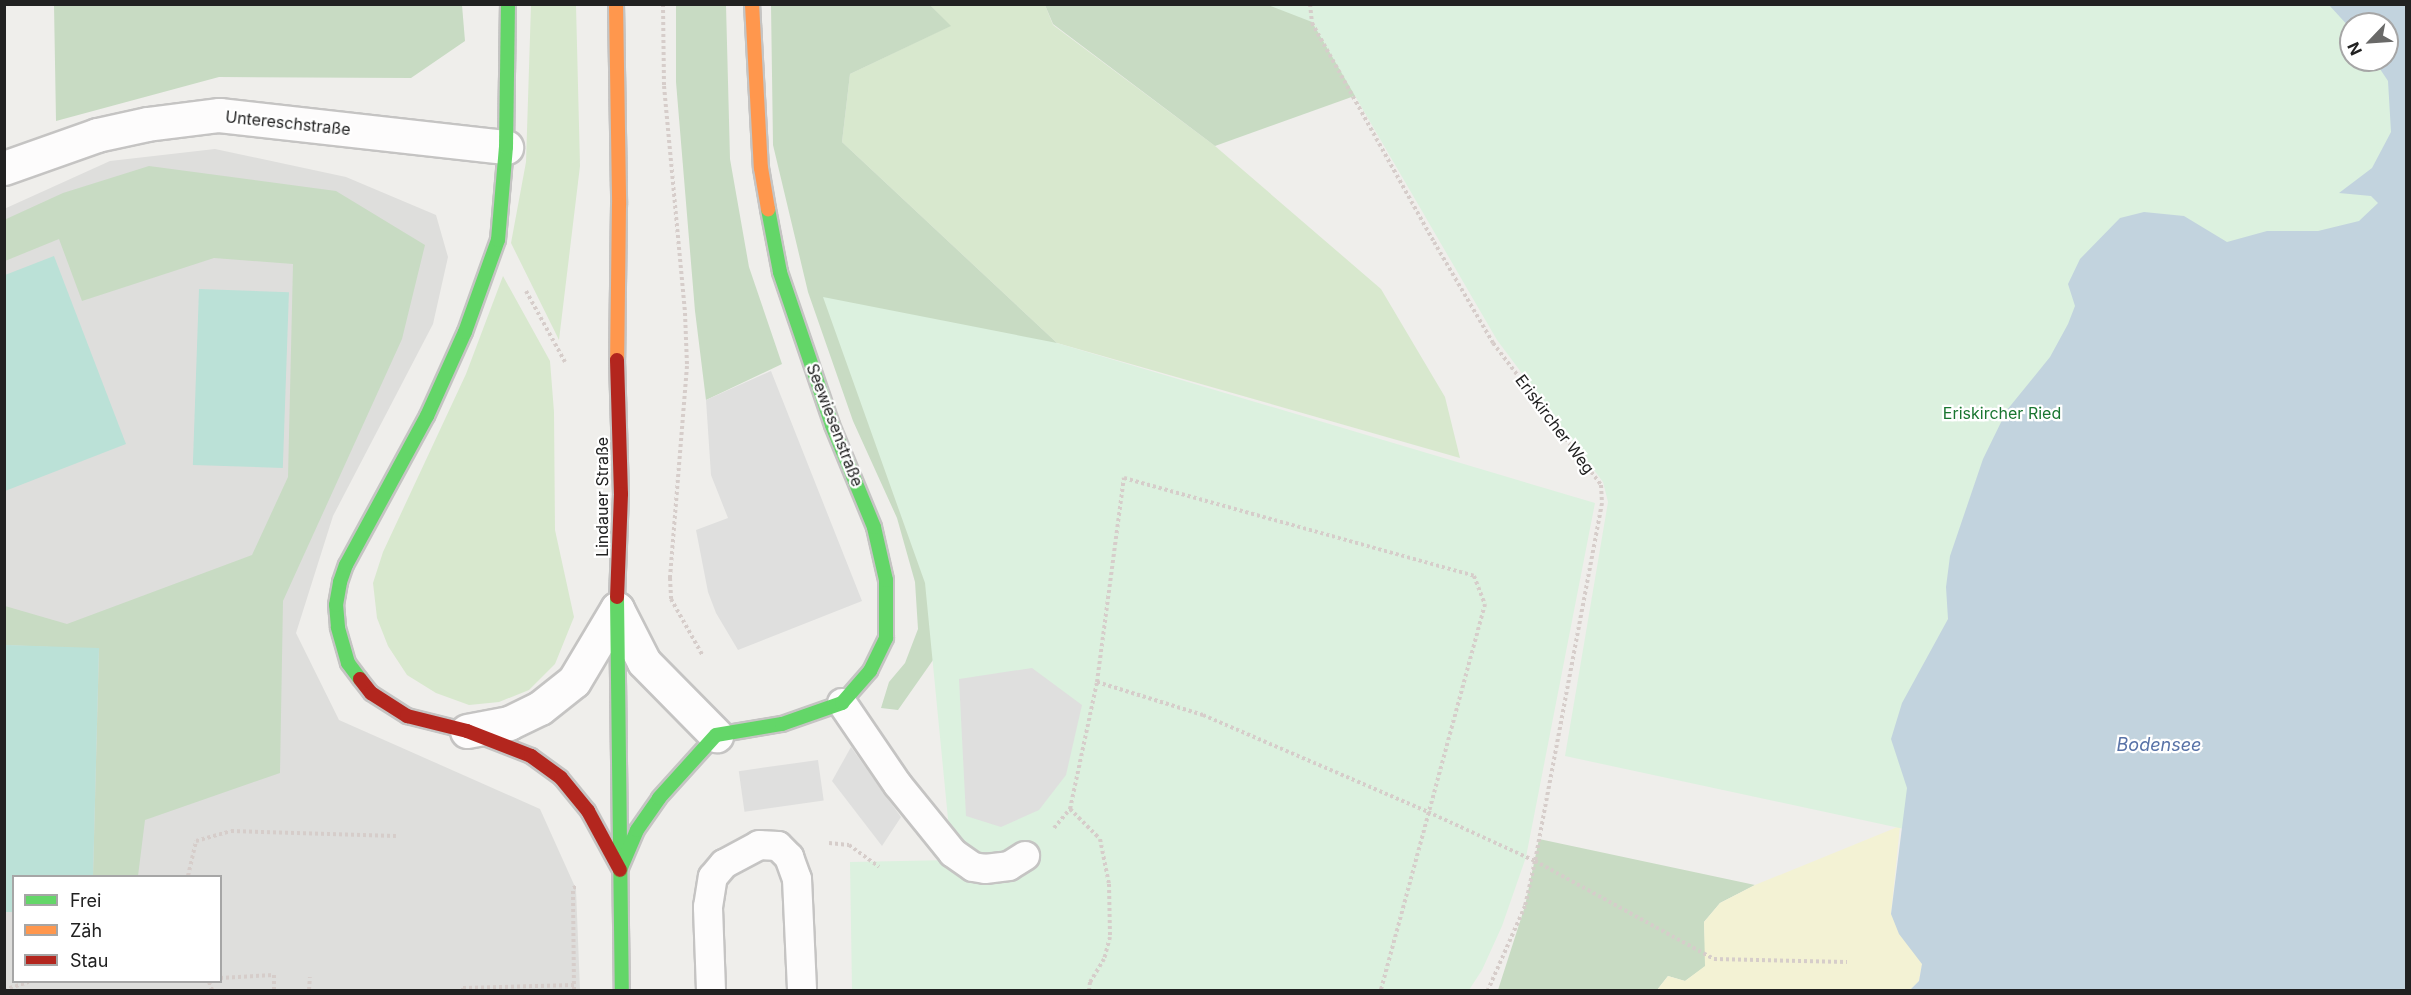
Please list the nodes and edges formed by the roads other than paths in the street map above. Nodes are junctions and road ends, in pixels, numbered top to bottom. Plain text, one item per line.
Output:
1 (508, 4) edge
2 (616, 4) edge
3 (752, 4) edge
4 (506, 147) junction
5 (4, 168) edge
6 (617, 609) junction
7 (842, 703) junction
8 (467, 731) junction
9 (716, 735) junction
10 (1025, 856) road end
11 (621, 870) junction
12 (622, 990) edge
13 (711, 990) edge
14 (802, 990) edge

1 - 4 street
2 - 6 street, Lindauer Straße
3 - 7 street, Seewiesenstraße
4 - 5 street, Untereschstraße
4 - 8 street
6 - 8 street
6 - 9 street
6 - 11 street, Lindauer Straße
7 - 9 street, Seewiesenstraße
7 - 10 lane
8 - 11 street
9 - 11 street
11 - 12 street, Lindauer Straße
13 - 14 lane

